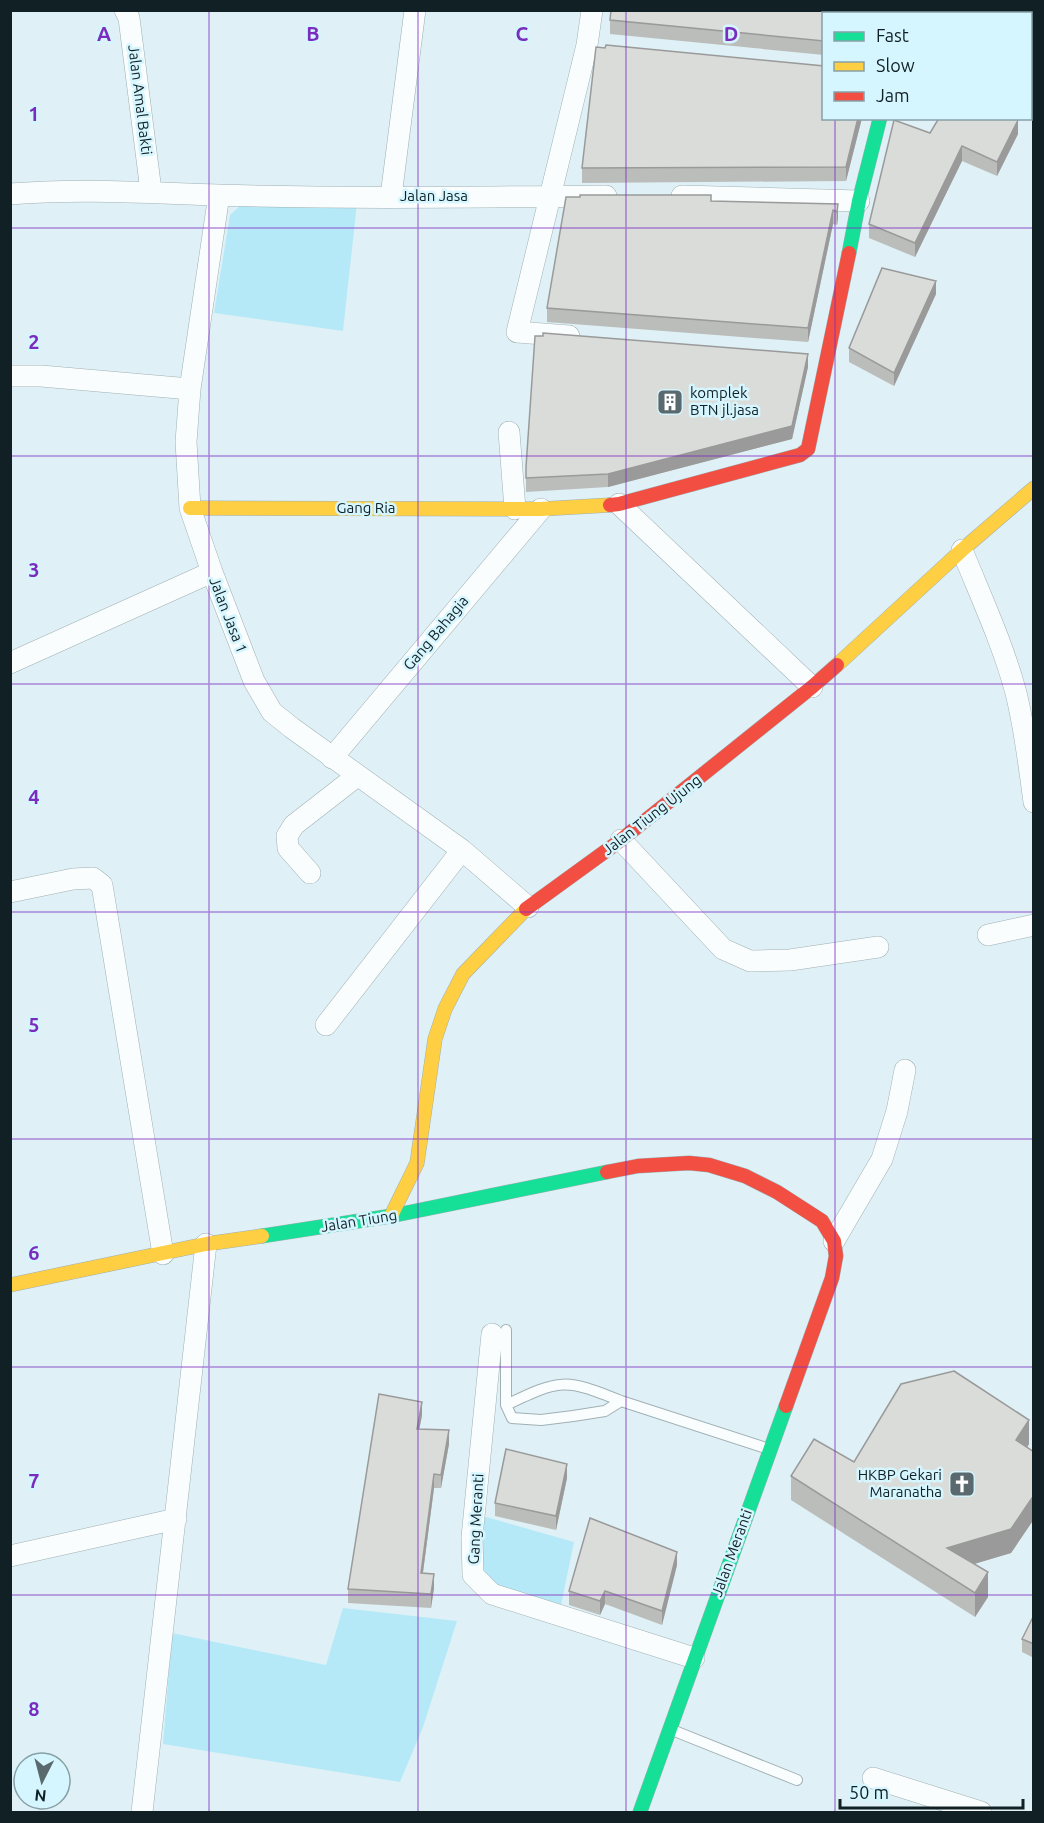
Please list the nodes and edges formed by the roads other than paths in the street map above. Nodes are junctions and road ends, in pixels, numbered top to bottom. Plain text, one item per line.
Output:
1 (125, 10) edge
2 (415, 10) edge
3 (592, 10) edge
4 (587, 45) junction
5 (611, 47) edge
6 (879, 120) edge
7 (151, 191) junction
8 (10, 194) edge
9 (219, 195) junction
10 (662, 195) edge
11 (391, 196) junction
12 (550, 196) junction
13 (628, 196) edge
14 (859, 201) junction
15 (586, 338) edge
16 (804, 354) edge
17 (827, 356) junction
18 (10, 376) edge
19 (190, 389) junction
20 (509, 432) dead end
21 (1034, 488) edge
22 (619, 504) junction
23 (190, 508) junction
24 (515, 509) junction
25 (541, 509) junction
26 (962, 550) junction
27 (212, 572) junction
28 (10, 663) edge
29 (812, 687) junction
30 (332, 758) junction
31 (357, 776) junction
32 (1034, 802) edge
33 (621, 840) junction
34 (462, 850) junction
35 (310, 873) dead end
36 (10, 892) edge
37 (528, 907) junction
38 (1034, 925) edge
39 (988, 935) dead end
40 (878, 947) dead end
41 (326, 1025) dead end
42 (905, 1070) dead end
43 (392, 1216) junction
44 (834, 1241) junction
45 (206, 1244) junction
46 (163, 1254) junction
47 (10, 1285) edge
48 (499, 1339) joint
49 (621, 1401) junction
50 (506, 1406) junction
51 (769, 1449) junction
52 (176, 1519) junction
53 (10, 1556) edge
54 (694, 1658) junction
55 (669, 1729) junction
56 (873, 1779) dead end
57 (797, 1780) dead end
58 (142, 1812) edge
59 (640, 1812) edge
60 (981, 1812) edge

1 - 7 street, Jalan Amal Bakti
2 - 11 street
3 - 4 street
4 - 5 street
4 - 12 street
6 - 14 street, Gang Ria
7 - 8 street, Jalan Jasa
7 - 9 street, Jalan Jasa
9 - 11 street, Jalan Jasa
9 - 19 street, Jalan Jasa 1
10 - 14 street
11 - 12 street, Jalan Jasa
12 - 13 street, Jalan Jasa
12 - 15 street
14 - 17 street, Gang Ria
16 - 17 street
17 - 22 street, Gang Ria
18 - 19 street
19 - 23 street, Jalan Jasa 1
20 - 24 street
21 - 26 street, Jalan Tiung Ujung
22 - 25 street, Gang Ria
22 - 29 street
23 - 24 street, Gang Ria
23 - 27 street, Jalan Jasa 1
24 - 25 street, Gang Ria
25 - 30 street, Gang Bahagia
26 - 29 street, Jalan Tiung Ujung
26 - 32 street
27 - 28 street
27 - 30 street, Jalan Jasa 1
29 - 33 street, Jalan Tiung Ujung
30 - 31 street, Jalan Jasa 1
31 - 34 street, Jalan Jasa 1
31 - 35 street
33 - 37 street, Jalan Tiung Ujung
33 - 40 street
34 - 37 street, Jalan Jasa 1
34 - 41 street
36 - 46 street
37 - 43 street, Jalan Tiung Ujung
38 - 39 street
42 - 44 street
43 - 44 street, Jalan Tiung
43 - 45 street, Jalan Tiung
44 - 51 street, Jalan Meranti
45 - 46 street, Jalan Tiung
45 - 52 street
46 - 47 street, Jalan Tiung
48 - 50 lane
48 - 54 street, Gang Meranti
49 - 50 lane
49 - 50 lane
49 - 51 lane
51 - 54 street, Jalan Meranti
52 - 53 street
52 - 58 street
54 - 55 street, Jalan Meranti
55 - 57 lane
55 - 59 street, Jalan Meranti
56 - 60 street

